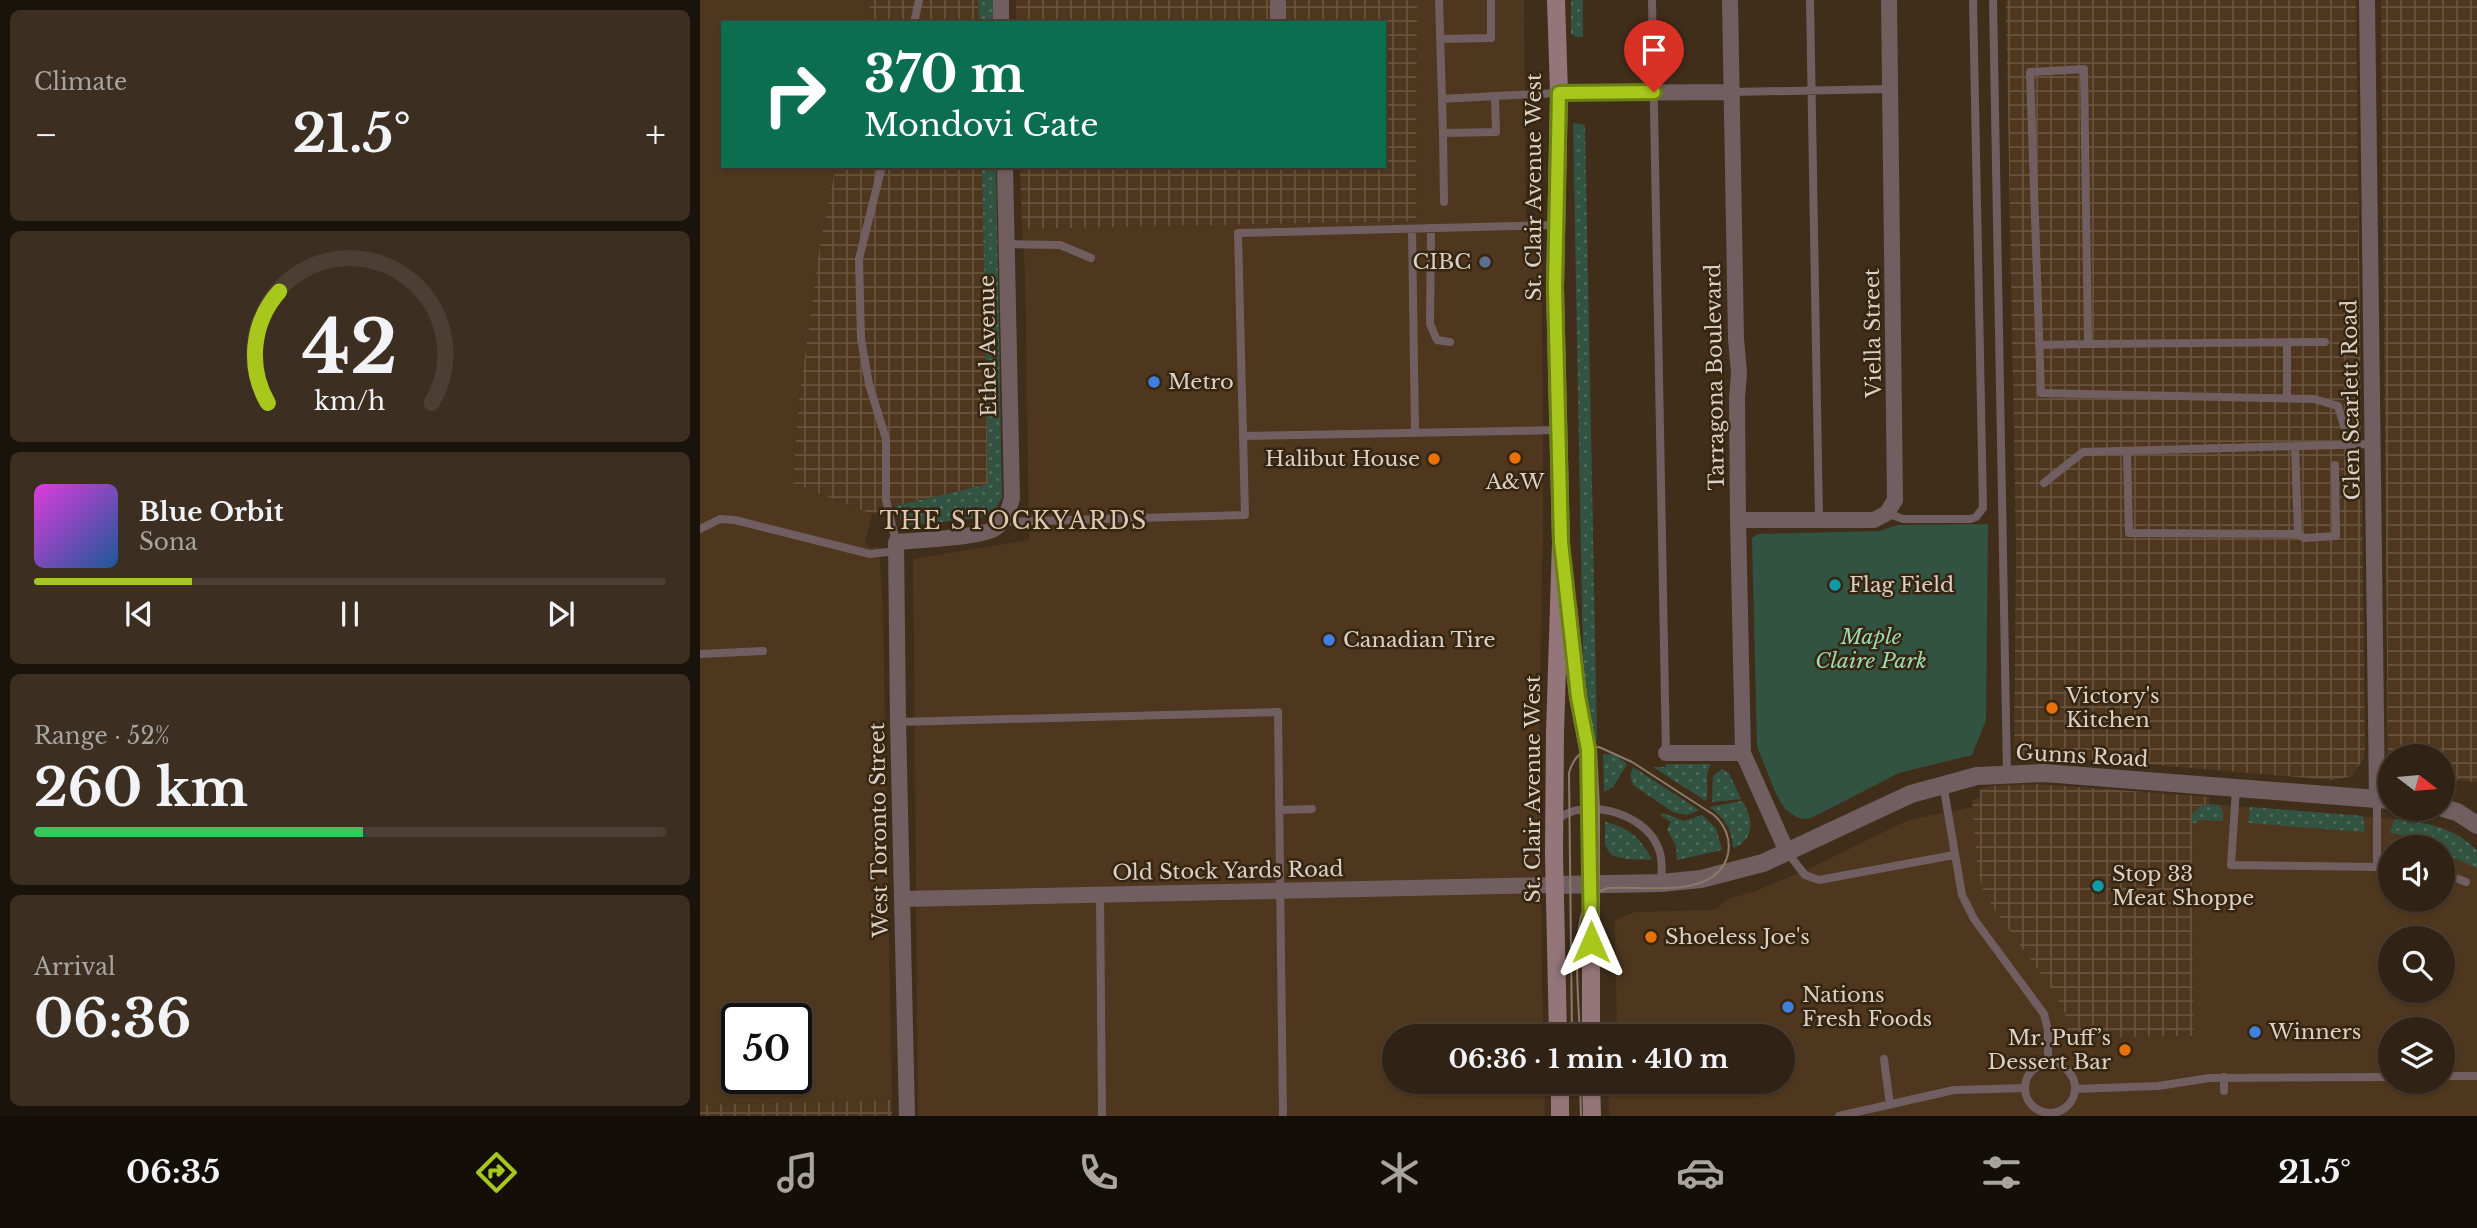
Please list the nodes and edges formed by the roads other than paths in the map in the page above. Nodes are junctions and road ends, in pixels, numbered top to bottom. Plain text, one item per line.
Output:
1 (919, 0) edge
2 (1001, 0) edge
3 (1278, 0) edge
4 (1439, 0) edge
5 (1491, 0) edge
6 (1556, 0) edge
7 (1652, 0) edge
8 (1730, 0) edge
9 (1810, 0) edge
10 (1889, 0) edge
11 (1973, 0) edge
12 (1993, 0) edge
13 (2367, 0) edge
14 (914, 21) edge
15 (1001, 21) edge
16 (1278, 21) edge
17 (1440, 39) junction
18 (1891, 89) junction
19 (1811, 91) junction
20 (1654, 92) junction
21 (1732, 92) junction
22 (1559, 93) junction
23 (1495, 96) junction
24 (1442, 99) junction
25 (1443, 133) junction
26 (882, 168) edge
27 (1005, 168) edge
28 (1444, 202) dead end
29 (1556, 225) junction
30 (1431, 228) junction
31 (1412, 229) junction
32 (1007, 244) junction
33 (1091, 258) dead end
34 (1451, 342) dead end
35 (2325, 342) dead end
36 (2287, 343) junction
37 (2088, 344) junction
38 (2039, 345) junction
39 (2287, 398) junction
40 (1559, 430) junction
41 (1415, 433) junction
42 (1243, 436) junction
43 (2350, 444) junction
44 (2373, 444) junction
45 (2295, 446) junction
46 (2127, 451) junction
47 (2335, 465) dead end
48 (2044, 483) dead end
49 (1887, 513) junction
50 (1738, 520) junction
51 (1819, 520) junction
52 (1002, 522) junction
53 (700, 530) edge
54 (2298, 534) junction
55 (1561, 542) junction
56 (896, 547) junction
57 (762, 651) dead end
58 (700, 654) edge
59 (898, 722) junction
60 (2382, 744) edge
61 (1667, 753) joint
62 (1743, 753) junction
63 (2007, 774) junction
64 (1943, 784) junction
65 (2236, 789) junction
66 (2378, 800) edge
67 (1312, 809) dead end
68 (1591, 809) junction
69 (1279, 810) junction
70 (2455, 812) edge
71 (2382, 821) edge
72 (1554, 822) junction
73 (2477, 825) edge
74 (1787, 852) junction
75 (1954, 855) junction
76 (2377, 867) joint
77 (2455, 878) edge
78 (1661, 883) junction
79 (2466, 883) dead end
80 (1591, 884) junction
81 (1555, 885) junction
82 (1279, 890) junction
83 (1100, 895) junction
84 (902, 899) junction
85 (1558, 1024) edge
86 (1591, 1024) edge
87 (1884, 1059) dead end
88 (2048, 1063) junction
89 (2455, 1076) edge
90 (2477, 1076) edge
91 (2224, 1077) junction
92 (2378, 1077) edge
93 (2025, 1088) junction
94 (2075, 1089) junction
95 (2224, 1091) dead end
96 (1559, 1094) edge
97 (1591, 1094) edge
98 (1890, 1105) junction
99 (2054, 1114) edge
100 (906, 1116) edge
101 (1102, 1116) edge
102 (1283, 1116) edge
103 (1560, 1116) edge
104 (1592, 1116) edge
105 (1839, 1116) edge

1 - 14 lane
2 - 15 street
3 - 16 street
4 - 17 lane
5 - 17 lane
6 - 22 main road, St. Clair Avenue West
7 - 20 lane
8 - 21 street, Tarragona Boulevard
9 - 19 lane
10 - 18 street, Viella Street
11 - 49 lane
12 - 63 lane
13 - 44 street, Glen Scarlett Road
17 - 24 lane
18 - 19 lane
18 - 49 street, Viella Street
19 - 21 lane
19 - 51 lane
20 - 21 street
20 - 22 street
20 - 61 lane
21 - 50 street, Tarragona Boulevard
22 - 23 lane
22 - 29 main road, St. Clair Avenue West
23 - 24 lane
23 - 25 lane
24 - 25 lane
25 - 28 lane
26 - 56 lane
27 - 32 street, Ethel Avenue
29 - 30 lane
29 - 40 main road, St. Clair Avenue West
30 - 31 lane
30 - 34 lane
31 - 41 lane
31 - 42 lane
32 - 33 lane
32 - 52 street, Ethel Avenue
35 - 36 lane
36 - 37 lane
36 - 39 lane
37 - 38 lane
37 - 38 lane
38 - 39 lane
39 - 43 lane
40 - 41 lane
40 - 55 main road, St. Clair Avenue West
41 - 42 lane
42 - 52 lane
43 - 44 lane
43 - 45 lane
44 - 60 street, Glen Scarlett Road
45 - 46 lane
45 - 54 lane
46 - 48 lane
46 - 54 lane
47 - 54 lane
49 - 51 street
50 - 51 street
50 - 62 street, Tarragona Boulevard
52 - 56 street
53 - 56 lane
55 - 68 main road, St. Clair Avenue West
55 - 72 main road, St. Clair Avenue West
56 - 59 street, West Toronto Street
57 - 58 lane
59 - 69 lane
59 - 84 street, West Toronto Street
61 - 62 street
62 - 74 street
63 - 64 street, Gunns Road
63 - 65 street, Gunns Road
64 - 74 street, Gunns Road
64 - 75 lane
65 - 66 street, Gunns Road
65 - 76 lane
67 - 69 lane
68 - 72 lane
68 - 78 lane
68 - 80 main road, St. Clair Avenue West
69 - 82 lane
70 - 73 street
71 - 76 lane
72 - 81 main road, St. Clair Avenue West
74 - 75 lane
74 - 78 street, Gunns Road
75 - 88 lane
77 - 79 lane
78 - 80 street, Gunns Road
80 - 81 street, Gunns Road
80 - 86 main road, St. Clair Avenue West
81 - 82 street, Old Stock Yards Road
81 - 85 main road, St. Clair Avenue West
82 - 83 street, Old Stock Yards Road
82 - 102 lane
83 - 84 street, Old Stock Yards Road
83 - 101 lane
84 - 100 street, West Toronto Street
87 - 98 lane
88 - 93 lane
88 - 94 lane
89 - 90 lane
91 - 92 lane
91 - 94 lane
91 - 95 lane
93 - 98 lane
93 - 99 lane
94 - 99 lane
96 - 103 main road
97 - 104 main road
98 - 105 lane

